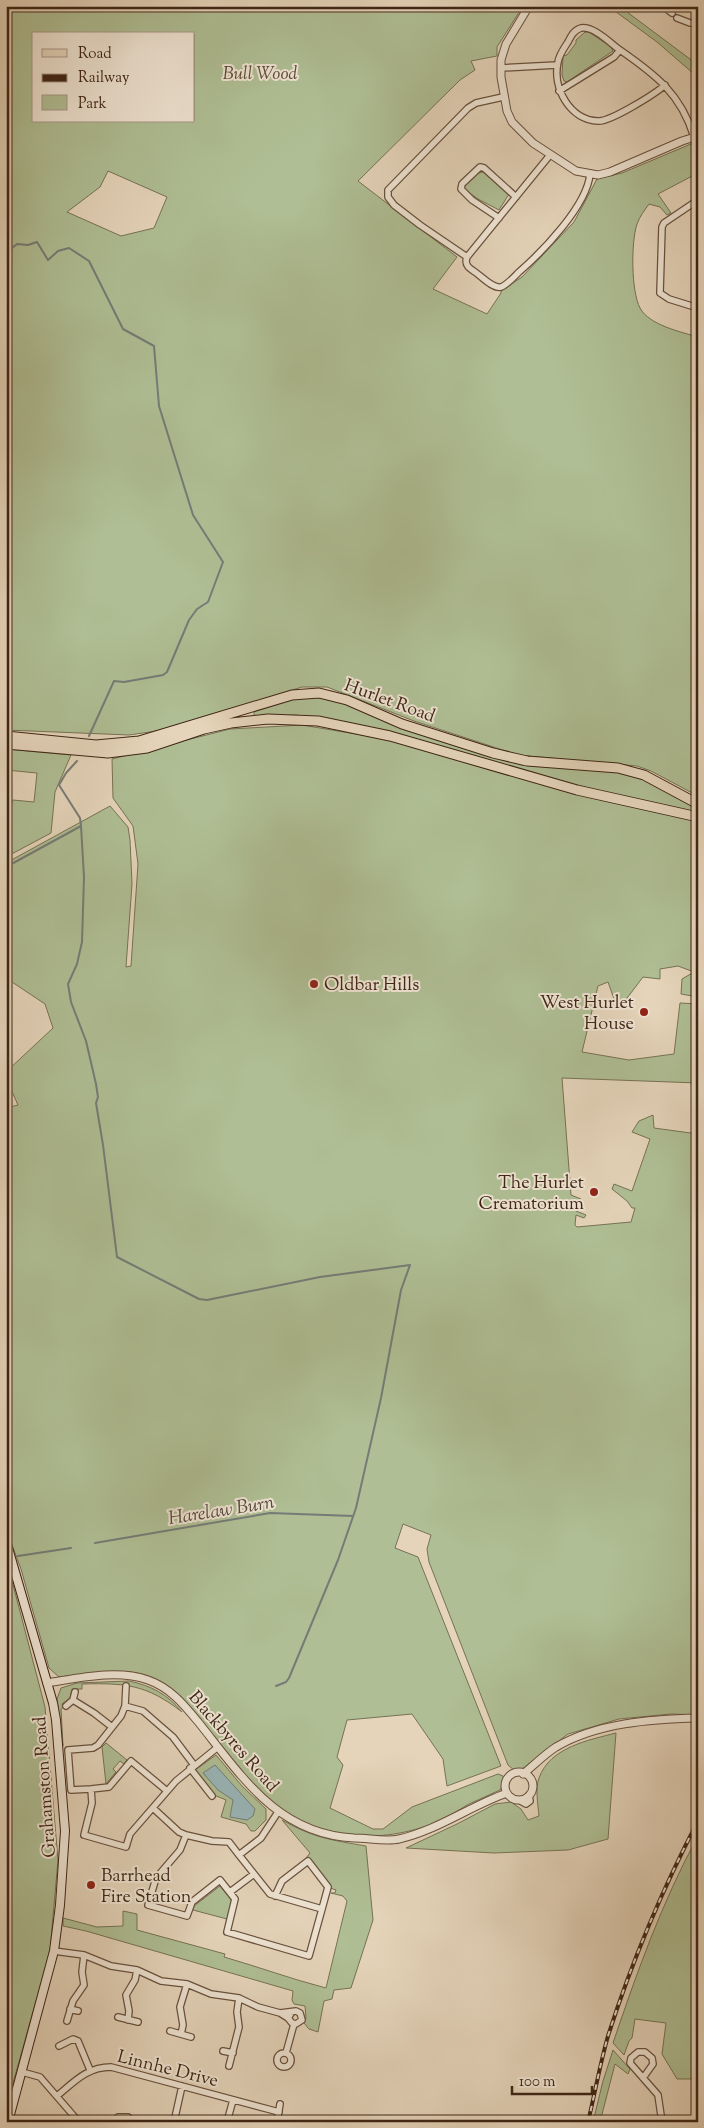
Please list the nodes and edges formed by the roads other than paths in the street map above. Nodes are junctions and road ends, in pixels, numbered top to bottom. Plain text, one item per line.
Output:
1 (529, 6) edge
2 (663, 6) edge
3 (698, 23) edge
4 (620, 50) junction
5 (558, 63) junction
6 (501, 68) junction
7 (665, 85) junction
8 (560, 91) junction
9 (503, 97) junction
10 (696, 136) edge
11 (550, 155) junction
12 (590, 174) junction
13 (516, 197) junction
14 (698, 200) edge
15 (499, 218) junction
16 (467, 257) junction
17 (698, 308) edge
18 (6, 736) edge
19 (6, 744) edge
20 (698, 804) edge
21 (698, 817) edge
22 (6, 1541) edge
23 (47, 1683) junction
24 (126, 1686) dead end
25 (75, 1692) dead end
26 (73, 1700) junction
27 (66, 1706) dead end
28 (125, 1706) junction
29 (698, 1718) edge
30 (112, 1727) junction
31 (218, 1747) junction
32 (192, 1767) junction
33 (523, 1774) junction
34 (91, 1789) junction
35 (167, 1791) junction
36 (507, 1793) junction
37 (212, 1796) dead end
38 (153, 1808) junction
39 (278, 1812) junction
40 (186, 1835) junction
41 (239, 1855) junction
42 (254, 1874) junction
43 (230, 1892) junction
44 (275, 1896) junction
45 (322, 1909) junction
46 (54, 1951) junction
47 (84, 1955) junction
48 (137, 1970) junction
49 (187, 1984) junction
50 (238, 1998) junction
51 (70, 2008) junction
52 (78, 2010) dead end
53 (294, 2012) junction
54 (118, 2017) dead end
55 (128, 2020) junction
56 (67, 2021) dead end
57 (138, 2022) dead end
58 (294, 2024) junction
59 (170, 2031) dead end
60 (180, 2034) junction
61 (191, 2037) dead end
62 (59, 2046) dead end
63 (223, 2051) dead end
64 (232, 2053) junction
65 (286, 2053) dead end
66 (229, 2066) dead end
67 (90, 2070) junction
68 (22, 2072) junction
69 (643, 2078) junction
70 (182, 2086) junction
71 (57, 2096) junction
72 (233, 2100) junction
73 (280, 2104) dead end
74 (279, 2112) junction
75 (128, 2116) dead end
76 (8, 2122) edge
77 (79, 2122) edge
78 (113, 2122) edge
79 (174, 2122) edge
80 (227, 2122) edge
81 (277, 2122) edge
82 (662, 2122) edge

1 - 6 street
2 - 3 street
4 - 5 street
4 - 7 street
4 - 8 street
5 - 6 street
5 - 8 street
6 - 9 street
7 - 8 street
7 - 10 street
9 - 11 street
9 - 16 street
10 - 12 street
11 - 12 street
11 - 13 street
12 - 16 street
13 - 15 street
13 - 15 street
14 - 17 street
15 - 16 street
18 - 20 main road, Hurlet Road
19 - 21 main road, Hurlet Road
22 - 23 main road, Grahamston Road
23 - 31 street, Blackbyres Road
23 - 46 main road, Grahamston Road
24 - 28 street
25 - 26 street
26 - 27 street
26 - 30 street
28 - 30 street
28 - 32 street
29 - 33 street
30 - 34 street
31 - 32 street
31 - 39 street, Blackbyres Road
32 - 35 street
32 - 37 street
33 - 36 street
33 - 36 street
34 - 35 street
34 - 38 street
35 - 38 street
36 - 39 street, Blackbyres Road
38 - 40 street
39 - 41 street
40 - 41 street
40 - 43 street
41 - 42 street
42 - 43 street
42 - 44 street
43 - 45 street
44 - 45 street
44 - 45 street
46 - 47 street
46 - 68 main road, Grahamston Road
47 - 48 street
47 - 51 street
48 - 49 street
48 - 55 street
49 - 50 street
49 - 60 street
50 - 53 street
50 - 64 street
51 - 52 street
51 - 56 street
53 - 58 street
53 - 58 street
54 - 55 street
55 - 57 street
58 - 65 street
59 - 60 street
60 - 61 street
62 - 67 street
63 - 64 street
64 - 66 street
67 - 70 street, Linnhe Drive
67 - 71 street, Linnhe Drive
68 - 71 street
68 - 76 main road, Grahamston Road
69 - 69 street
69 - 82 street
70 - 72 street, Linnhe Drive
70 - 79 street
71 - 77 street
72 - 74 street, Linnhe Drive
72 - 80 street
73 - 74 street
74 - 81 street
75 - 78 street

